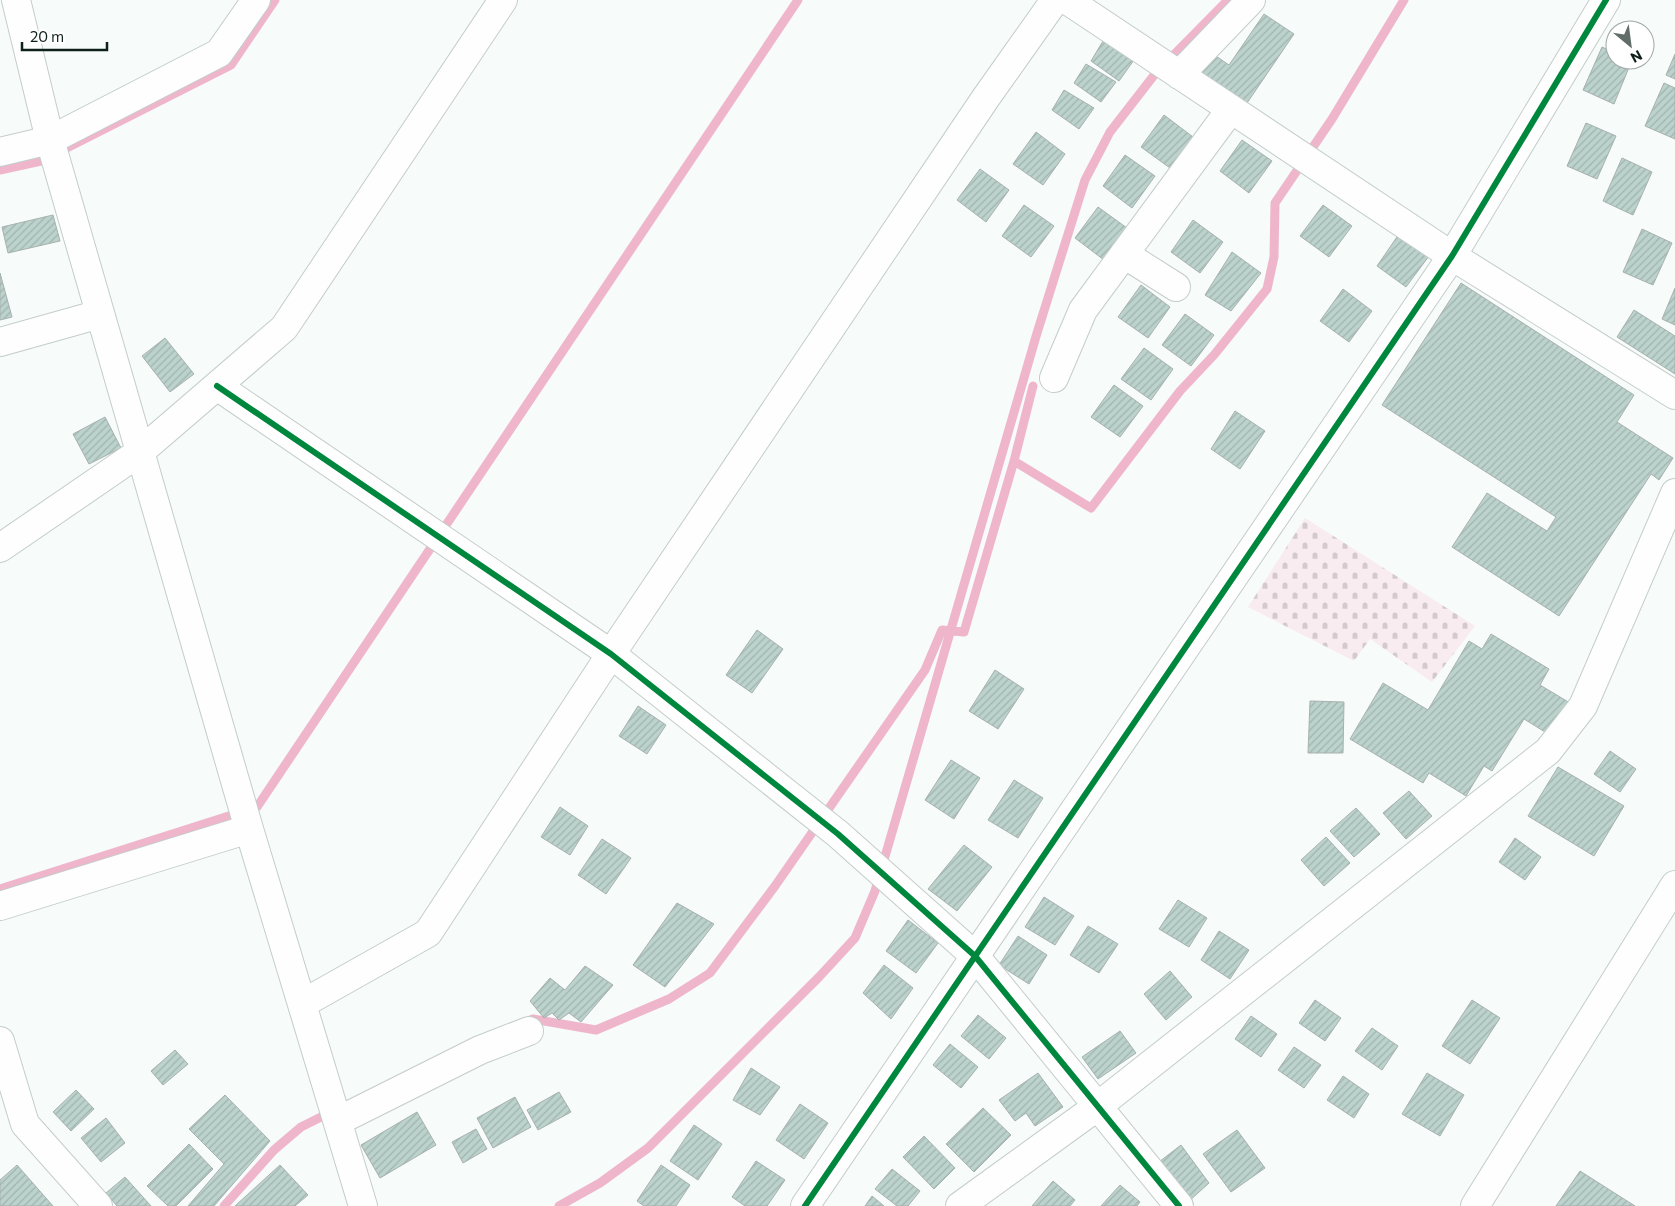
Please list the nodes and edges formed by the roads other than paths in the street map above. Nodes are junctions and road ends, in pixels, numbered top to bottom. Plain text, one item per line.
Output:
1 (16, 0) edge
2 (256, 0) edge
3 (503, 0) edge
4 (1055, 0) edge
5 (1067, 0) edge
6 (1251, 0) edge
7 (1606, 0) edge
8 (1179, 75) junction
9 (1231, 109) junction
10 (50, 140) junction
11 (0, 152) edge
12 (1124, 254) junction
13 (1452, 256) junction
14 (1176, 287) dead end
15 (100, 314) junction
16 (0, 342) edge
17 (1054, 378) dead end
18 (217, 386) junction
19 (1675, 395) edge
20 (140, 452) junction
21 (1675, 493) edge
22 (0, 548) edge
23 (611, 654) junction
24 (249, 829) junction
25 (1675, 885) edge
26 (0, 906) edge
27 (975, 956) junction
28 (302, 1004) junction
29 (528, 1031) dead end
30 (0, 1042) edge
31 (1098, 1106) junction
32 (338, 1121) junction
33 (98, 1206) edge
34 (363, 1206) edge
35 (805, 1206) edge
36 (960, 1206) edge
37 (1179, 1206) edge
38 (1475, 1206) edge

1 - 10 street
2 - 10 street
3 - 18 street
4 - 23 street
5 - 8 street
6 - 8 street
7 - 13 street
8 - 9 street
9 - 12 street
9 - 13 street
10 - 11 street
10 - 15 street
12 - 14 street
12 - 17 street
13 - 19 street
13 - 27 street
15 - 16 street
15 - 20 street
18 - 20 street
18 - 23 street
20 - 22 street
20 - 24 street
21 - 31 street
23 - 27 street
23 - 28 street
24 - 26 street
24 - 28 street
25 - 38 street
27 - 31 street
27 - 35 street
28 - 32 street
29 - 32 street
30 - 33 street
31 - 36 street
31 - 37 street
32 - 34 street

